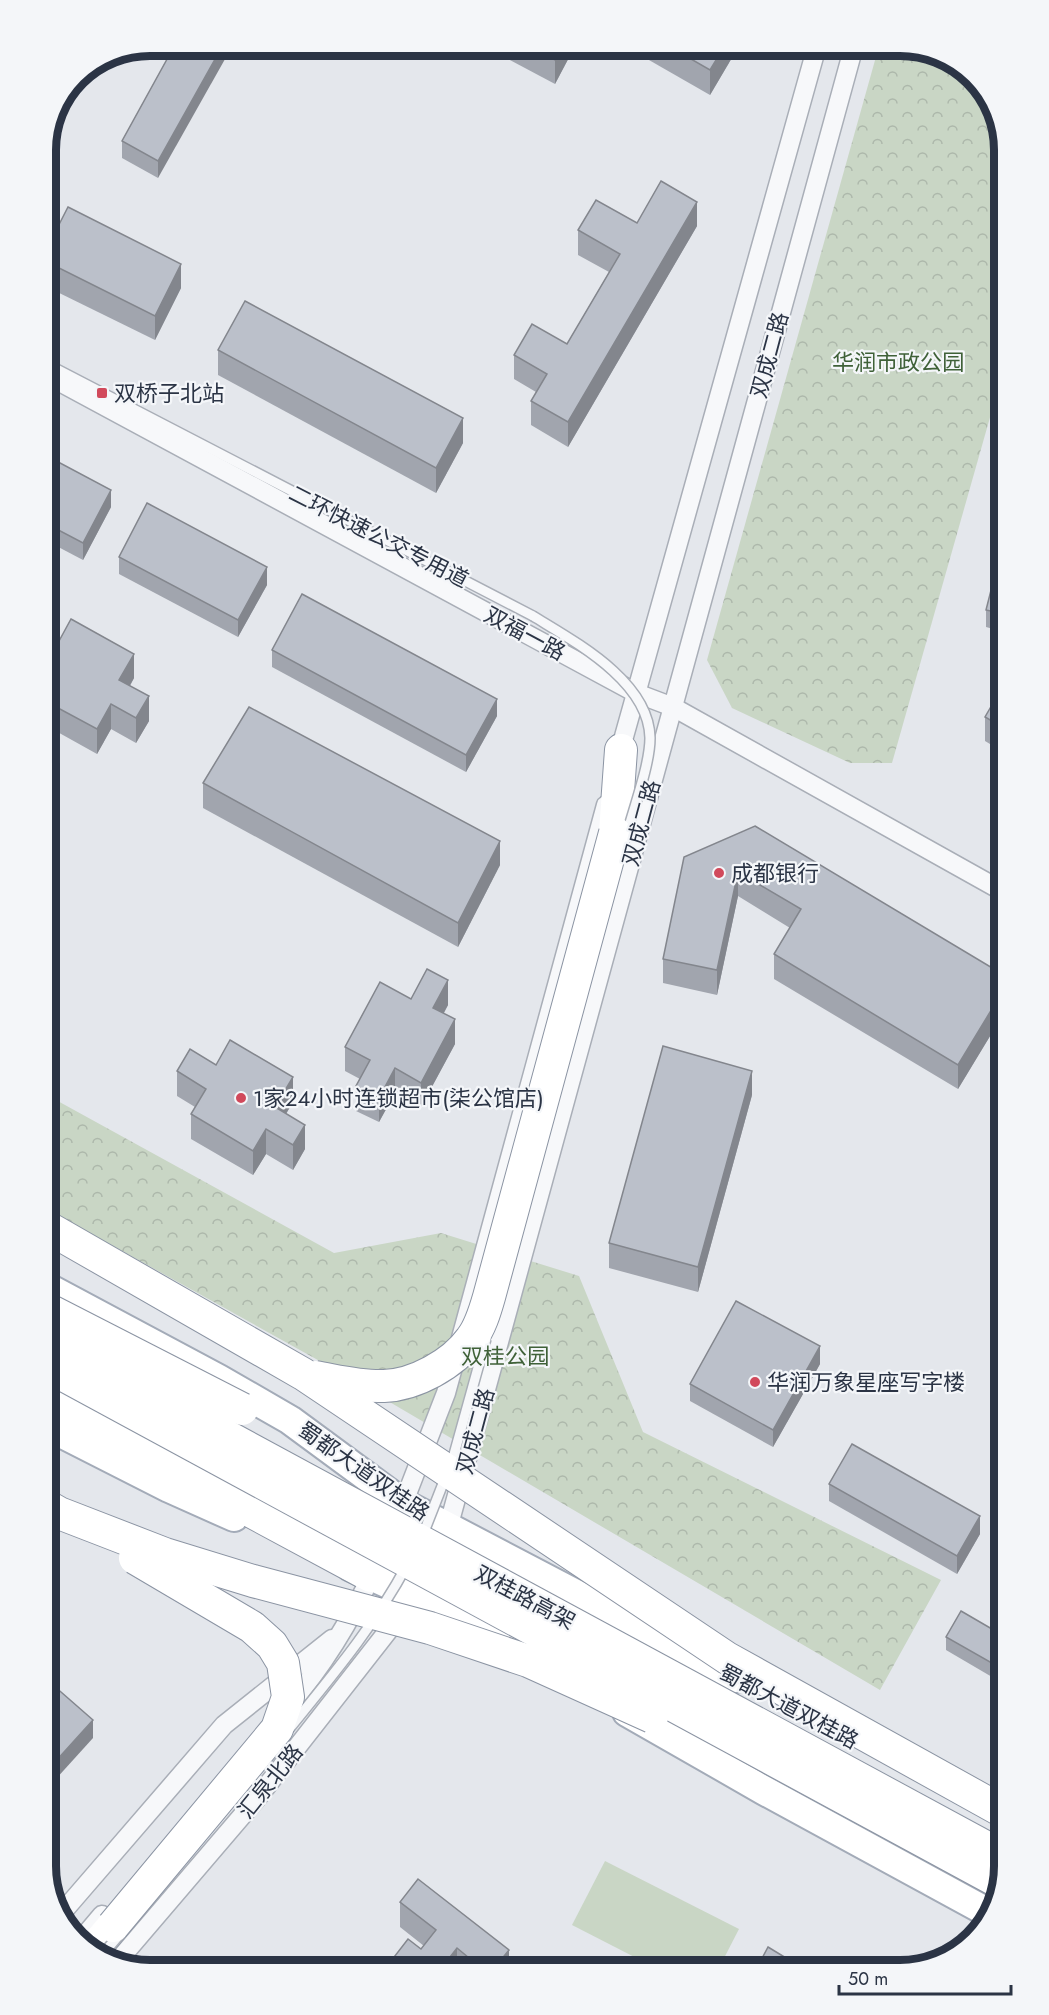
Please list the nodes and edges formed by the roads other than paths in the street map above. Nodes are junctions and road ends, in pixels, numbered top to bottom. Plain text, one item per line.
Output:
1 (815, 56) edge
2 (851, 56) edge
3 (56, 369) edge
4 (56, 380) edge
5 (636, 693) junction
6 (673, 707) junction
7 (621, 750) junction
8 (620, 839) junction
9 (994, 886) edge
10 (570, 1037) dead end
11 (56, 1232) edge
12 (56, 1292) edge
13 (56, 1314) edge
14 (56, 1344) edge
15 (56, 1371) edge
16 (303, 1374) junction
17 (56, 1403) edge
18 (242, 1409) joint
19 (56, 1431) edge
20 (404, 1504) junction
21 (56, 1511) edge
22 (56, 1511) edge
23 (448, 1528) junction
24 (371, 1576) junction
25 (415, 1596) junction
26 (345, 1629) junction
27 (240, 1789) dead end
28 (994, 1806) edge
29 (994, 1813) edge
30 (994, 1852) edge
31 (993, 1879) edge
32 (988, 1895) edge
33 (66, 1908) edge
34 (983, 1910) edge
35 (119, 1927) junction
36 (86, 1934) edge
37 (99, 1945) edge
38 (106, 1949) edge
39 (122, 1956) edge

1 - 5 street, 双成二路
2 - 6 street, 双成二路
3 - 8 lane, 二环快速公交专用道, bridge
4 - 5 street, 双福一路
5 - 6 street, 双福一路
5 - 7 street, 双成二路
6 - 9 street, 双福一路
6 - 23 street, 双成二路
7 - 8 highway
7 - 20 street, 双成二路
8 - 16 highway, bridge
10 - 27 lane, bridge
11 - 16 highway, bridge
12 - 20 main road, 蜀都大道双桂路
13 - 18 highway, bridge
14 - 30 highway, 双桂路高架, bridge
15 - 31 highway, 双桂路高架, bridge
16 - 28 highway, bridge
17 - 24 highway
18 - 20 main road
19 - 24 main road
20 - 23 main road, 蜀都大道双桂路
20 - 24 street, 双成二路
21 - 32 highway, bridge
22 - 35 highway, bridge
23 - 25 street, 双成二路
23 - 29 main road, 蜀都大道双桂路
24 - 25 main road
24 - 26 street, 汇泉北路
25 - 34 main road
25 - 39 street, 汇泉北路
26 - 33 street
26 - 36 street, 汇泉北路
35 - 37 highway
35 - 38 lane, bridge

